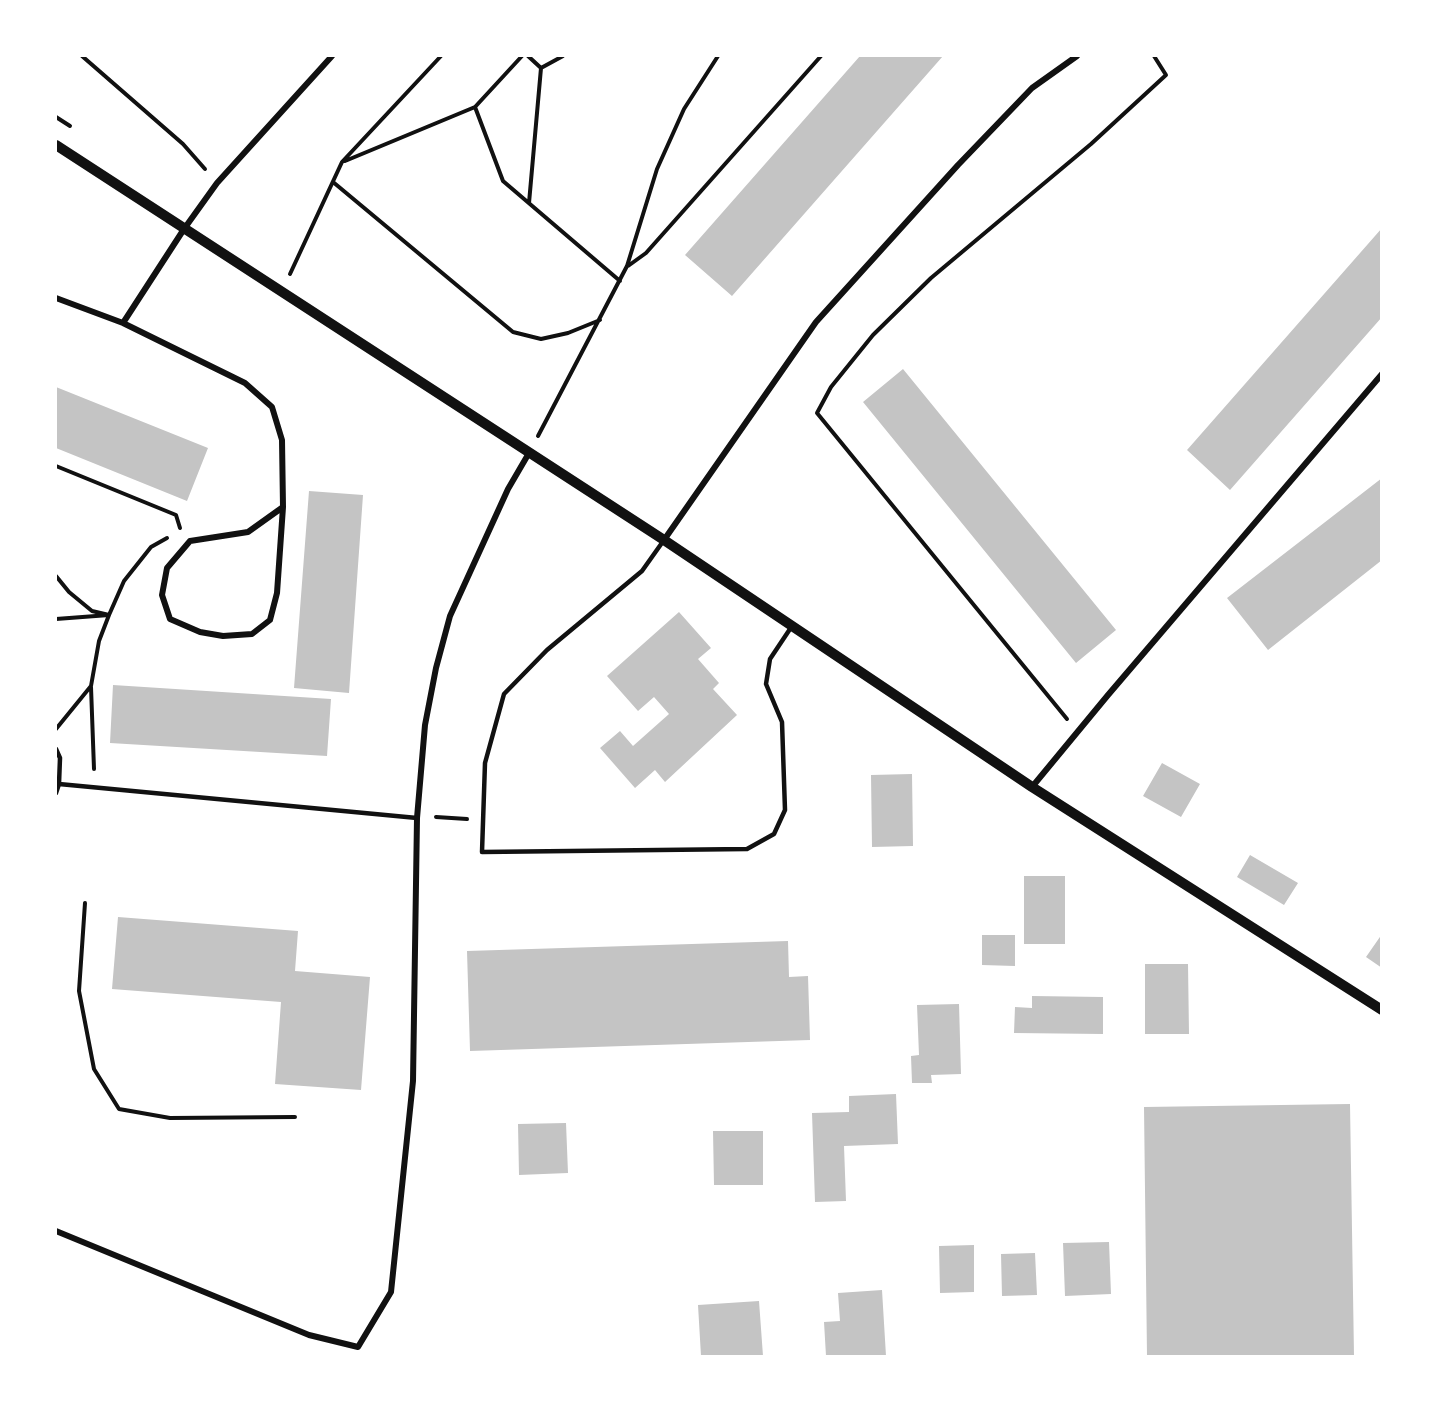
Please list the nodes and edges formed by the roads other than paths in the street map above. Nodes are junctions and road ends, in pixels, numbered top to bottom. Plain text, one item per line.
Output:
1 (332, 56) edge
2 (1077, 56) edge
3 (56, 145) edge
4 (184, 229) junction
5 (56, 298) edge
6 (123, 323) junction
7 (1382, 374) edge
8 (529, 453) junction
9 (282, 507) junction
10 (664, 540) junction
11 (793, 625) junction
12 (56, 749) edge
13 (60, 784) junction
14 (1032, 787) junction
15 (56, 793) edge
16 (417, 818) junction
17 (1382, 1010) edge
18 (56, 1231) edge

1 - 4 street
2 - 10 street
3 - 4 street
4 - 6 street
4 - 8 street
5 - 6 street
6 - 9 street
7 - 14 street
8 - 10 street
8 - 16 street
9 - 9 street
10 - 11 street
10 - 11 lane
11 - 14 street
12 - 13 lane
13 - 15 lane
13 - 16 lane
14 - 17 street
16 - 18 street

